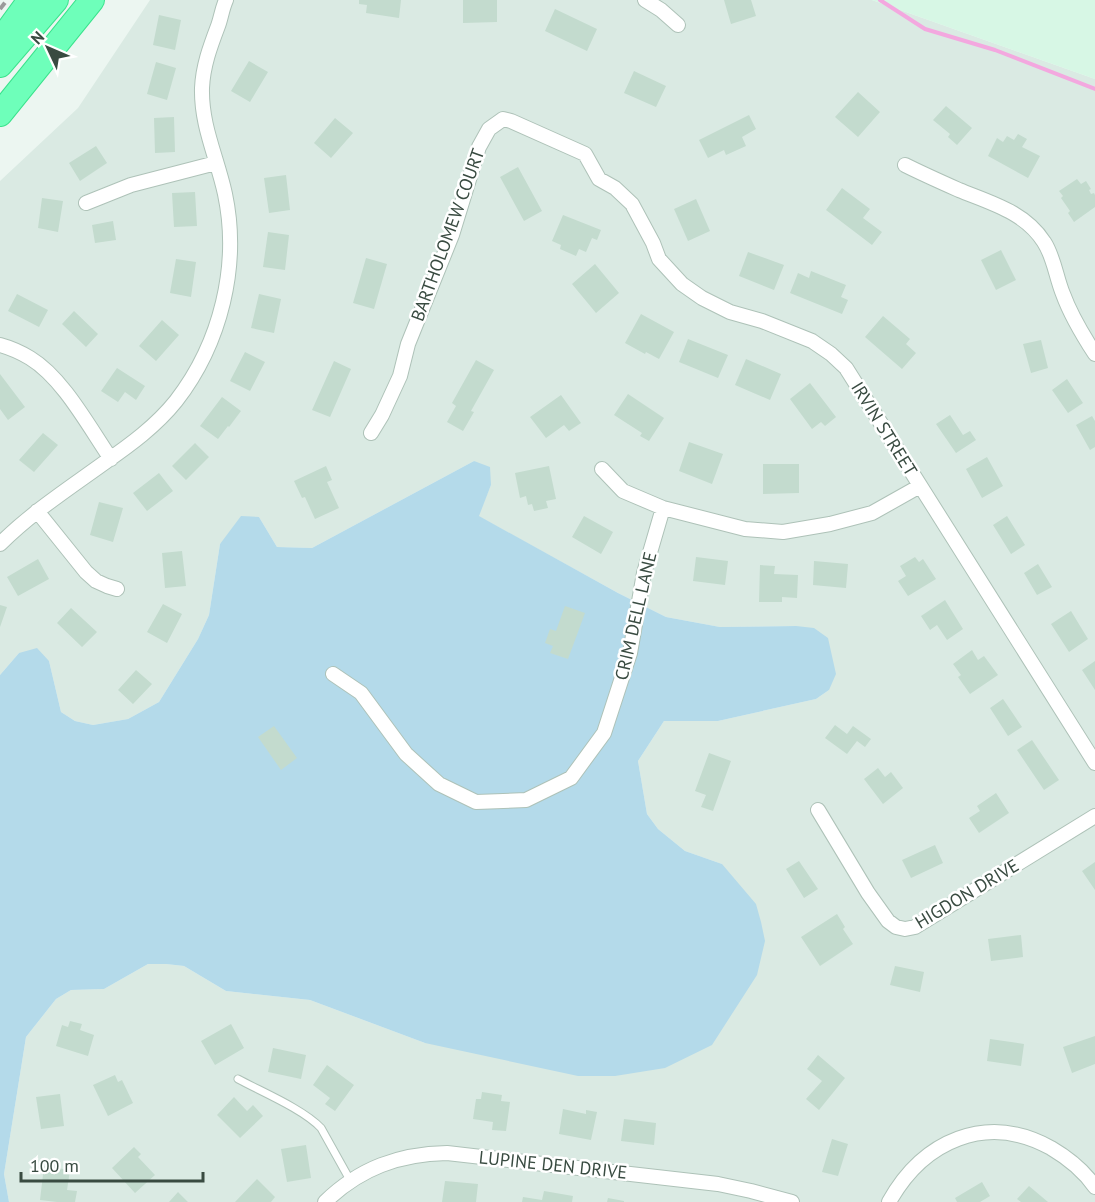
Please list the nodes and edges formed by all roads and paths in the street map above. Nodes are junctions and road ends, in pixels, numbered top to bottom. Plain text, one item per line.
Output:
1 (30, 0) edge
2 (56, 0) edge
3 (92, 0) edge
4 (226, 0) edge
5 (645, 0) edge
6 (678, 25) dead end
7 (0, 41) edge
8 (0, 65) edge
9 (0, 114) edge
10 (216, 163) junction
11 (905, 165) dead end
12 (599, 179) joint
13 (86, 203) dead end
14 (0, 345) edge
15 (1095, 354) edge
16 (372, 434) dead end
17 (111, 459) junction
18 (602, 469) dead end
19 (920, 486) junction
20 (663, 508) junction
21 (37, 511) junction
22 (0, 544) edge
23 (117, 589) dead end
24 (333, 674) dead end
25 (1095, 763) edge
26 (818, 810) dead end
27 (1095, 816) edge
28 (238, 1079) dead end
29 (350, 1180) junction
30 (1095, 1187) edge
31 (325, 1202) edge
32 (792, 1202) edge
33 (889, 1202) edge

1 - 7 highway
2 - 8 highway
3 - 9 highway
4 - 10 street
5 - 6 street
10 - 13 street
10 - 17 street
11 - 15 street
12 - 16 street, BARTHOLOMEW COURT
12 - 19 street, IRVIN STREET
14 - 17 street
17 - 21 street
18 - 20 street
19 - 20 street
19 - 25 street, IRVIN STREET
20 - 24 street, CRIM DELL LANE
21 - 22 street
21 - 23 street
26 - 27 street, HIGDON DRIVE
28 - 29 lane
29 - 31 street, LUPINE DEN DRIVE
29 - 32 street, LUPINE DEN DRIVE
30 - 33 street

